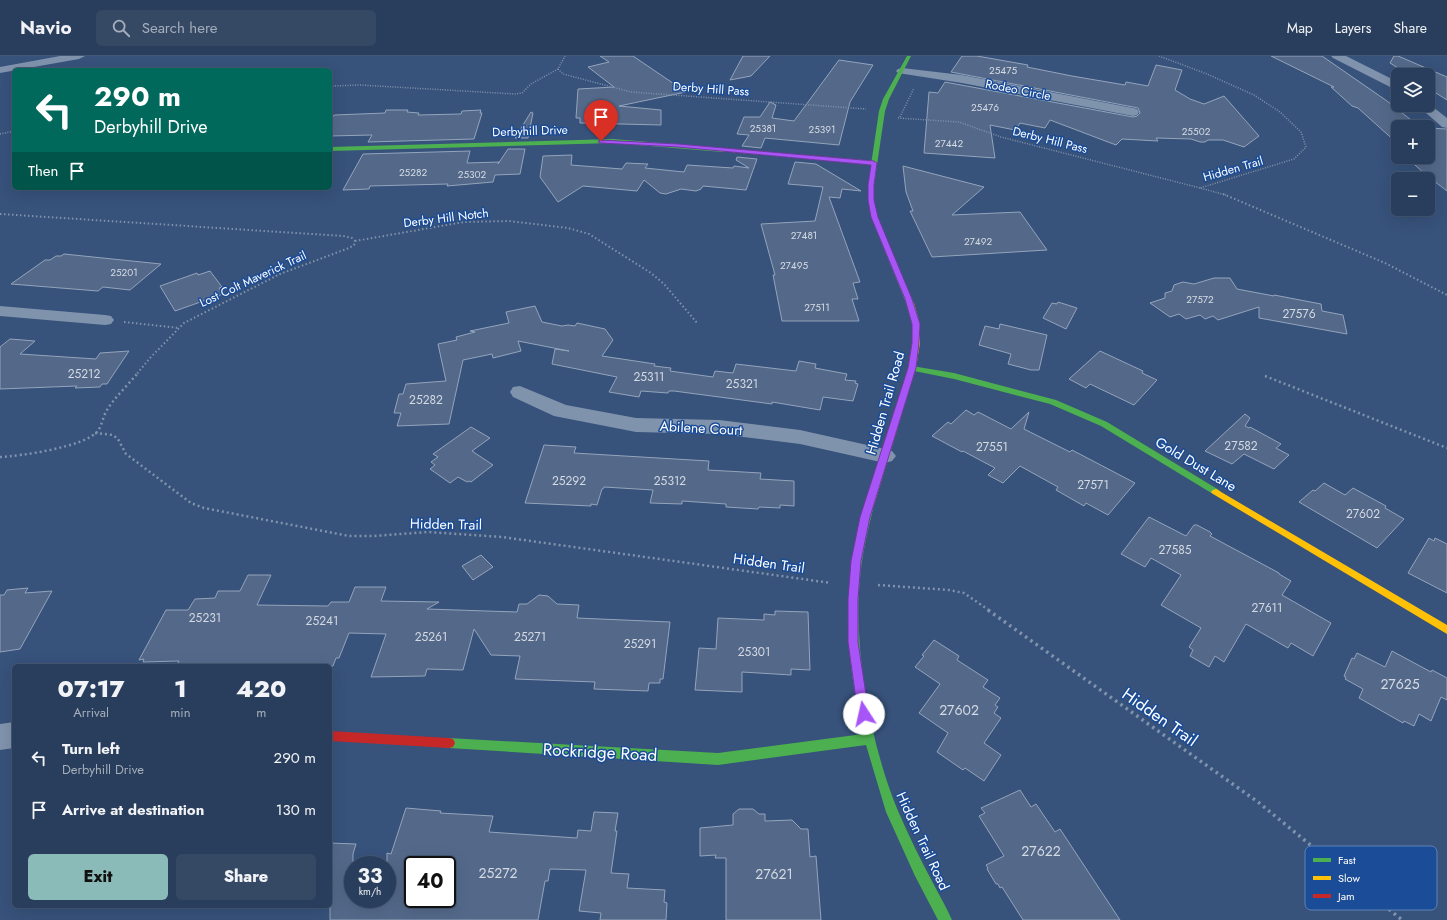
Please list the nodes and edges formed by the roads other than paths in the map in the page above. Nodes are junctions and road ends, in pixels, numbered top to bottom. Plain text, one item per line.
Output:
1 (79, 56) edge
2 (909, 56) edge
3 (1337, 56) edge
4 (0, 70) edge
5 (902, 71) junction
6 (1391, 83) edge
7 (1133, 112) dead end
8 (1432, 112) edge
9 (1447, 124) edge
10 (332, 149) edge
11 (874, 163) junction
12 (0, 311) edge
13 (105, 320) dead end
14 (912, 368) junction
15 (520, 392) dead end
16 (885, 456) junction
17 (1447, 630) edge
18 (12, 736) edge
19 (332, 736) edge
20 (0, 737) edge
21 (869, 739) junction
22 (945, 920) edge

1 - 4 street
2 - 5 street, Hidden Trail Road
3 - 6 street
5 - 7 street, Rodeo Circle
5 - 11 street, Hidden Trail Road
8 - 9 street
10 - 11 street, Derbyhill Drive
11 - 14 street, Hidden Trail Road
12 - 13 street
14 - 16 street, Hidden Trail Road
14 - 17 street, Gold Dust Lane
15 - 16 street, Abilene Court
16 - 21 street, Hidden Trail Road
18 - 20 street
19 - 21 street, Rockridge Road
21 - 22 street, Hidden Trail Road

